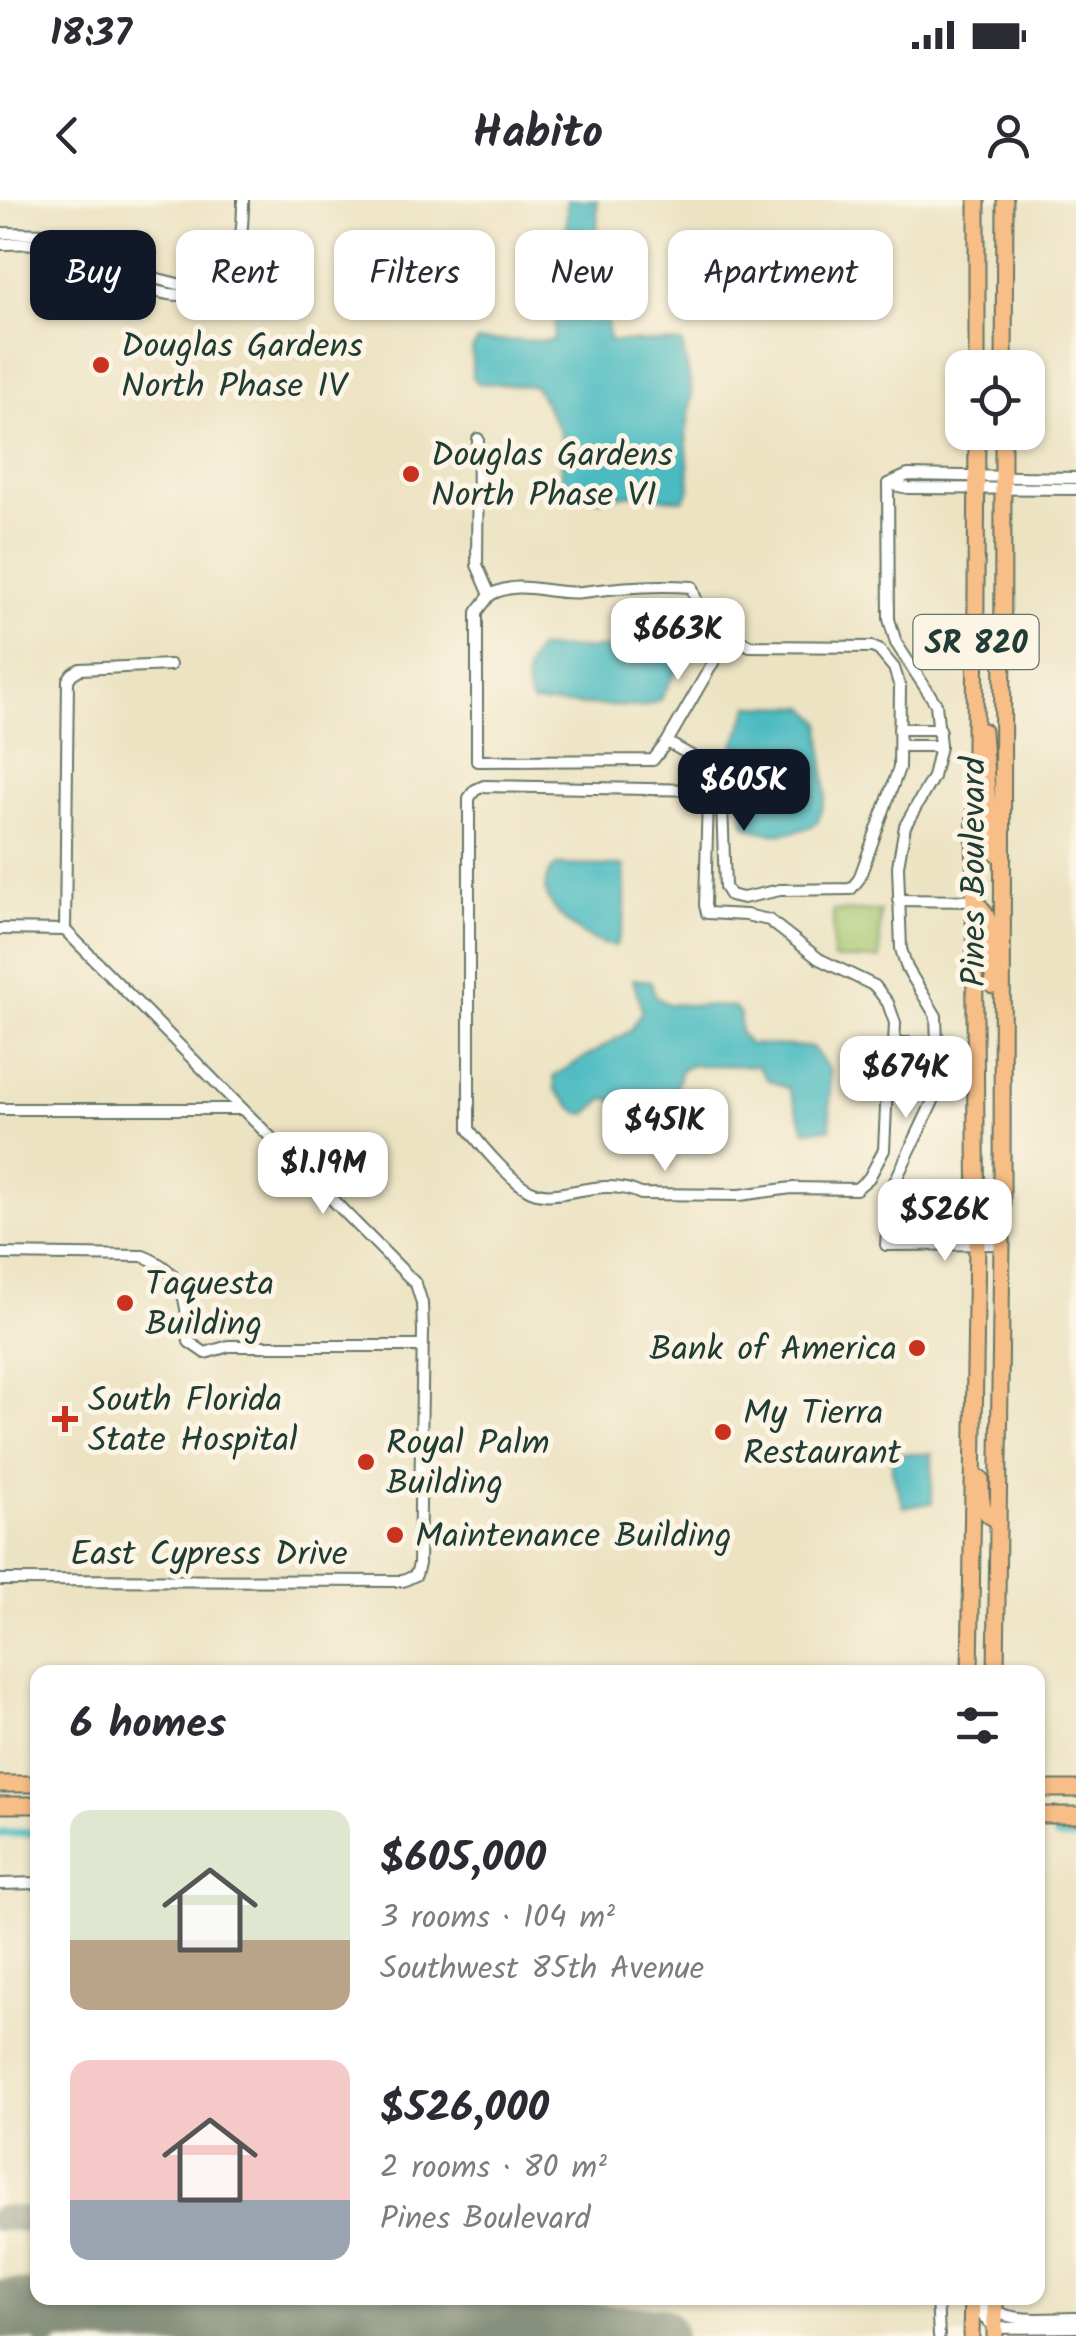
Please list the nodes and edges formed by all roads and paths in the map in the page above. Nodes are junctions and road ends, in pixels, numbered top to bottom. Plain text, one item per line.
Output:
1 (243, 200) edge
2 (977, 200) edge
3 (1005, 200) edge
4 (30, 232) edge
5 (0, 233) edge
6 (0, 244) edge
7 (30, 244) edge
8 (156, 278) edge
9 (977, 350) edge
10 (1004, 350) edge
11 (478, 439) dead end
12 (977, 450) edge
13 (1004, 450) edge
14 (1076, 478) edge
15 (977, 481) junction
16 (1003, 482) junction
17 (1076, 489) edge
18 (490, 595) junction
19 (728, 635) junction
20 (170, 665) dead end
21 (975, 708) junction
22 (940, 729) junction
23 (899, 730) junction
24 (667, 742) junction
25 (900, 746) junction
26 (940, 746) junction
27 (1003, 858) junction
28 (898, 900) junction
29 (974, 901) junction
30 (0, 928) edge
31 (65, 930) junction
32 (938, 1042) junction
33 (894, 1043) junction
34 (1003, 1051) junction
35 (0, 1108) edge
36 (242, 1109) junction
37 (977, 1244) junction
38 (1002, 1244) junction
39 (0, 1254) edge
40 (422, 1346) junction
41 (974, 1408) junction
42 (996, 1518) junction
43 (971, 1524) junction
44 (996, 1564) junction
45 (0, 1580) edge
46 (970, 1665) edge
47 (996, 1665) edge
48 (0, 1784) edge
49 (30, 1784) edge
50 (1045, 1789) edge
51 (1076, 1790) edge
52 (0, 1804) edge
53 (30, 1805) edge
54 (1045, 1815) edge
55 (1076, 1815) edge
56 (30, 1882) edge
57 (0, 1884) edge
58 (937, 2305) edge
59 (972, 2305) edge
60 (983, 2305) edge
61 (995, 2305) edge
62 (996, 2305) edge
63 (1076, 2318) edge
64 (1076, 2327) edge
65 (995, 2332) edge
66 (939, 2336) edge
67 (971, 2336) edge

1 - 8 street
2 - 9 main road
3 - 10 main road
4 - 5 street
6 - 7 street
11 - 18 street
12 - 15 main road, Pines Boulevard / SR 820
13 - 16 main road, Pines Boulevard / SR 820
14 - 16 street
15 - 16 street
15 - 21 main road, Pines Boulevard / SR 820
15 - 22 street
16 - 17 street
16 - 27 main road, Pines Boulevard / SR 820
18 - 19 street
18 - 24 street
19 - 23 street
19 - 24 street
20 - 31 street
21 - 27 main road
21 - 29 main road, Pines Boulevard / SR 820
22 - 23 street
22 - 26 street
23 - 25 street
24 - 25 street
25 - 26 street
26 - 28 street
27 - 34 main road, Pines Boulevard / SR 820
28 - 29 street
28 - 32 street
29 - 34 main road
29 - 37 main road, Pines Boulevard / SR 820
30 - 31 street
31 - 36 street
32 - 33 street
32 - 37 street
33 - 33 street
34 - 38 main road, Pines Boulevard / SR 820
35 - 36 street
36 - 40 street
37 - 38 street
37 - 41 main road, Pines Boulevard / SR 820
38 - 42 main road, Pines Boulevard / SR 820
39 - 40 street
40 - 45 street, East Cypress Drive
41 - 42 main road
41 - 43 main road, Pines Boulevard / SR 820
42 - 44 main road, Pines Boulevard / SR 820
43 - 44 main road
43 - 46 main road, Pines Boulevard / SR 820
44 - 47 main road, Pines Boulevard / SR 820
48 - 49 main road
50 - 51 main road
52 - 53 main road
54 - 55 main road
56 - 57 street
58 - 66 street
59 - 67 main road
60 - 65 street
61 - 65 main road
62 - 63 street
64 - 65 street

